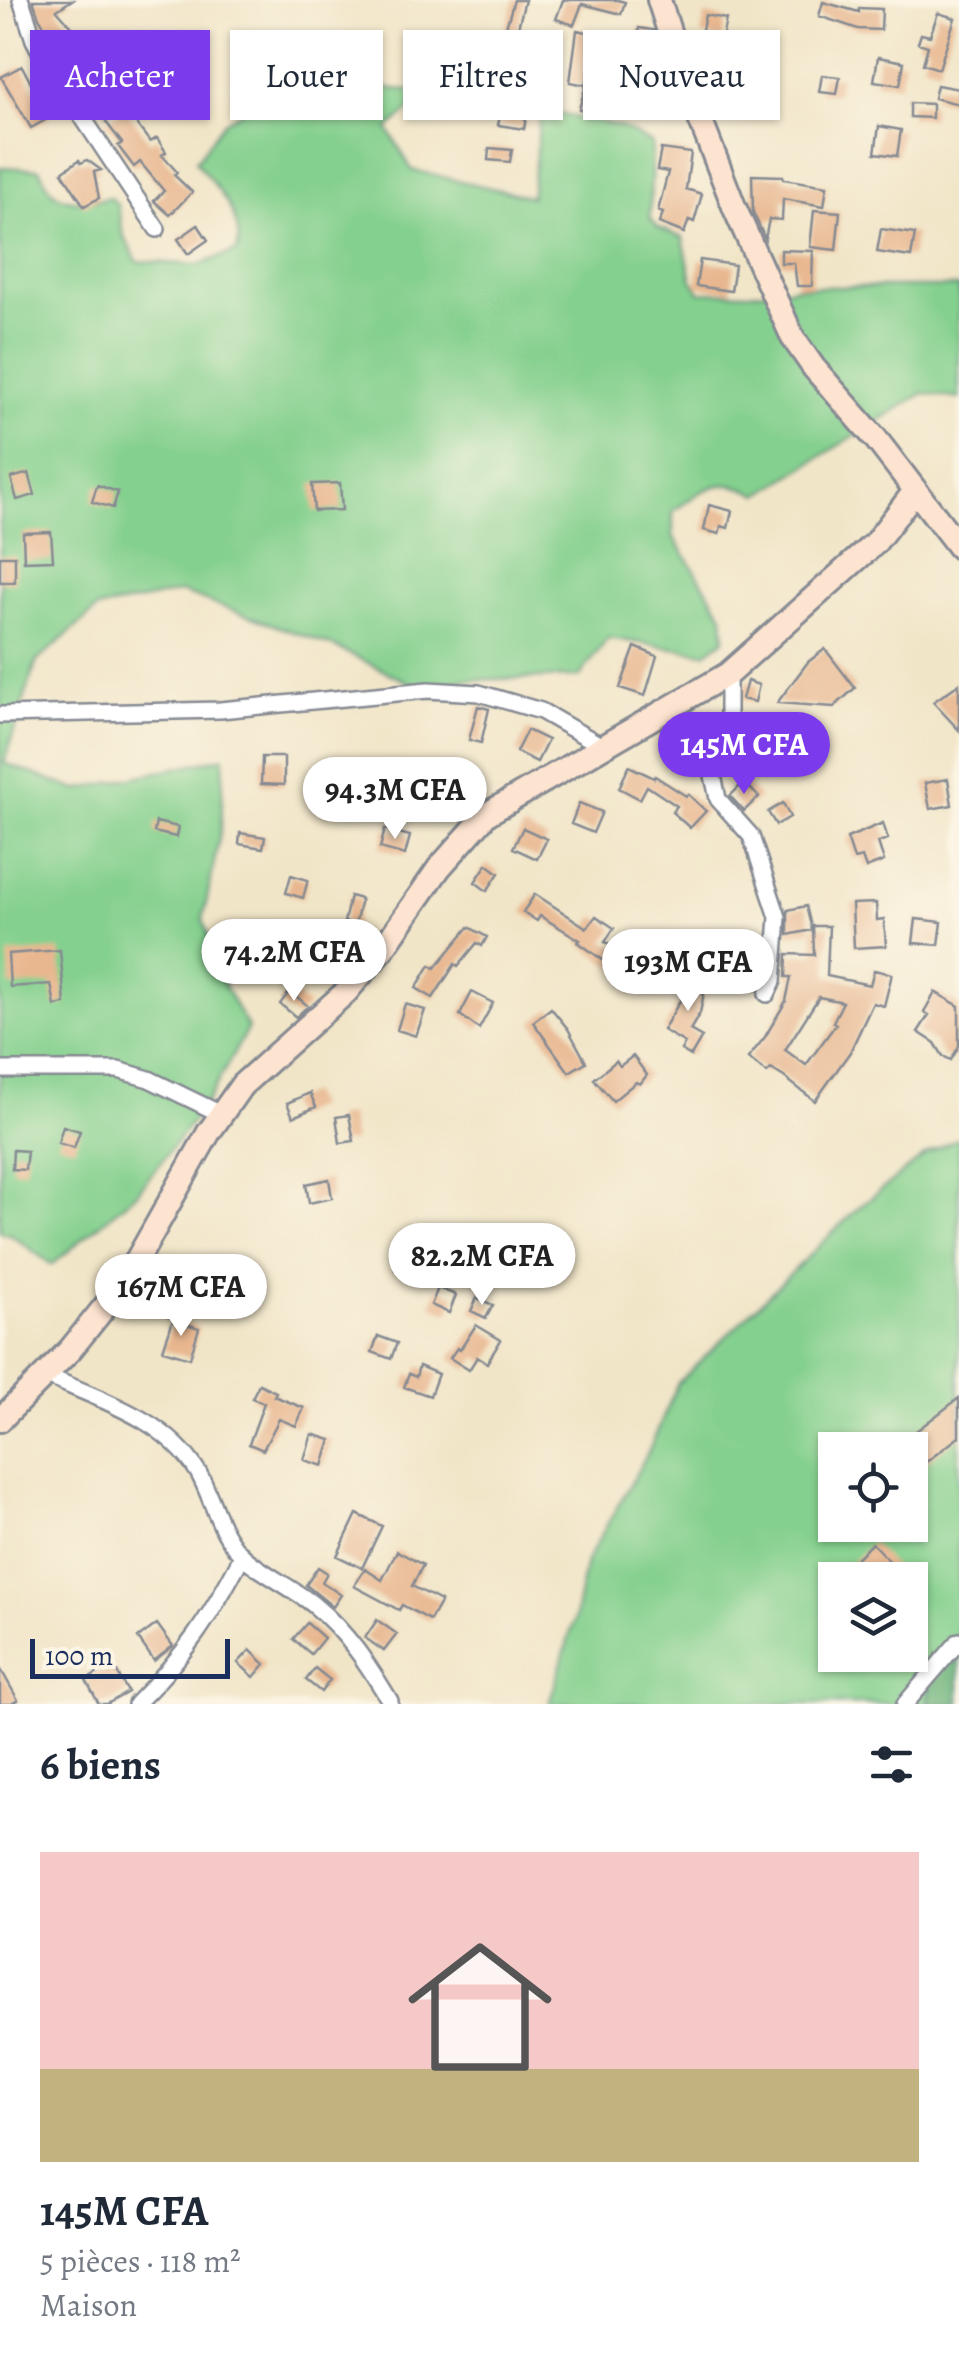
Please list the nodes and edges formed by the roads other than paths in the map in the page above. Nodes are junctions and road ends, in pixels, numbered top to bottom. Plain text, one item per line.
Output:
1 (21, 0) edge
2 (659, 0) edge
3 (157, 229) dead end
4 (915, 492) junction
5 (959, 547) edge
6 (728, 674) junction
7 (0, 715) edge
8 (602, 746) junction
9 (768, 994) dead end
10 (0, 1070) edge
11 (221, 1114) junction
12 (46, 1375) junction
13 (0, 1420) edge
14 (242, 1556) junction
15 (959, 1641) edge
16 (390, 1702) dead end
17 (136, 1704) edge
18 (905, 1704) edge

1 - 3 street
2 - 4 street
4 - 5 street
4 - 6 street
6 - 8 street
6 - 9 street
7 - 8 street
8 - 11 street
10 - 11 street
11 - 12 street
12 - 13 street
12 - 14 street
14 - 16 street
14 - 17 street
15 - 18 street

